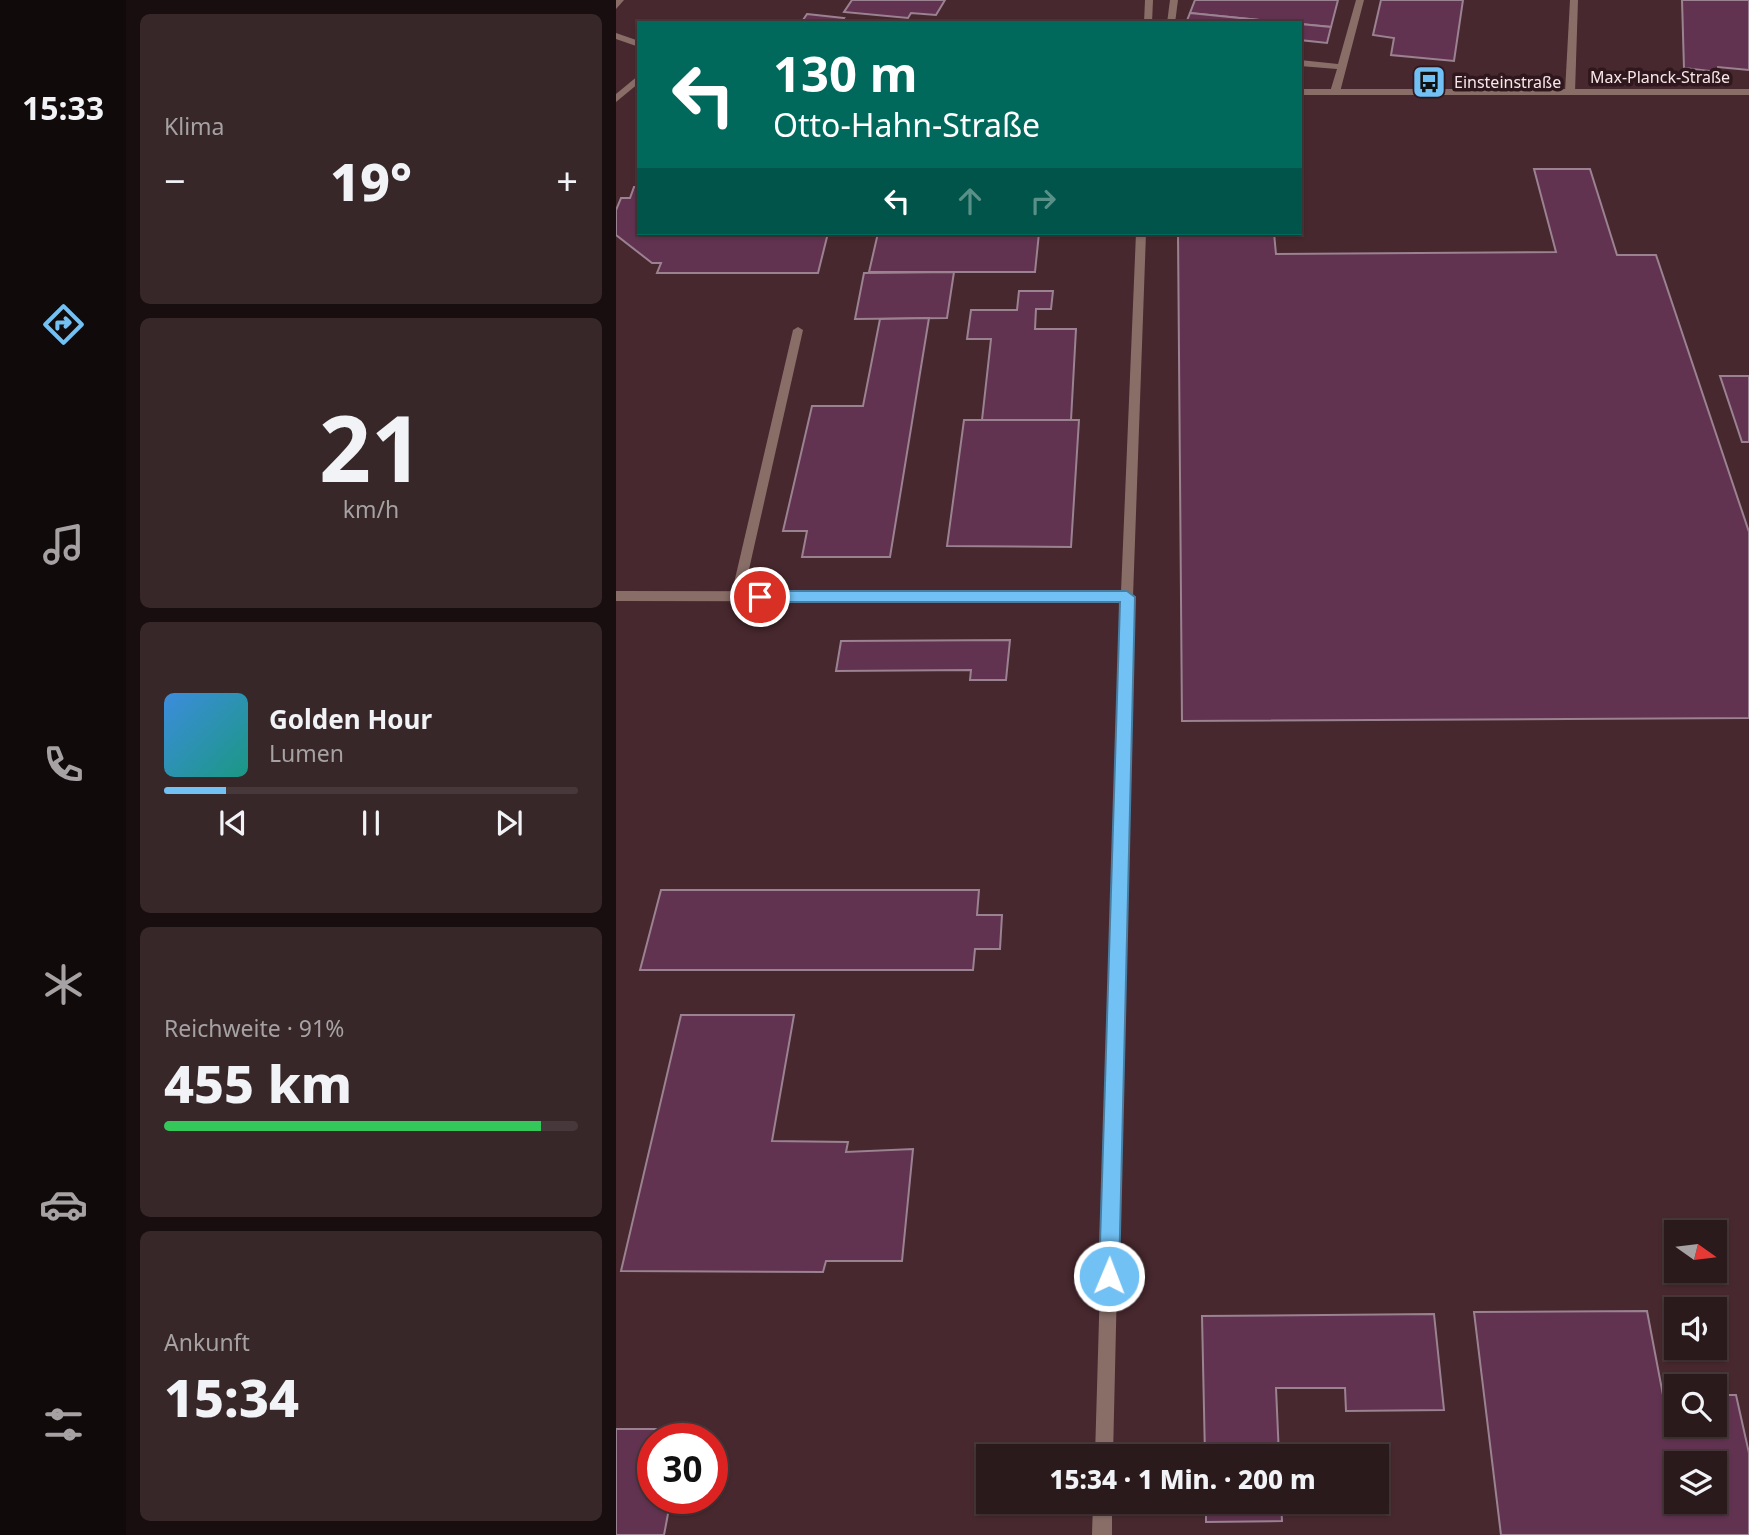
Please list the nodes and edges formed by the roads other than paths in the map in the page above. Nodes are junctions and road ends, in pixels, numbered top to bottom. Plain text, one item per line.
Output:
1 (620, 0) edge
2 (1149, 0) edge
3 (1174, 0) edge
4 (1360, 0) edge
5 (1574, 0) edge
6 (616, 6) edge
7 (1148, 21) edge
8 (1171, 21) edge
9 (616, 36) edge
10 (637, 43) edge
11 (1302, 63) edge
12 (1342, 67) junction
13 (637, 80) edge
14 (1302, 92) edge
15 (1335, 92) junction
16 (1570, 92) junction
17 (1749, 92) edge
18 (616, 99) edge
19 (1141, 235) edge
20 (798, 330) dead end
21 (616, 596) edge
22 (737, 596) junction
23 (1127, 597) junction
24 (1104, 1444) edge
25 (1103, 1514) edge
26 (1102, 1535) edge

1 - 6 street
2 - 7 street
3 - 8 street
4 - 12 street
5 - 16 street, Max-Planck-Straße
9 - 10 street
11 - 12 street
12 - 15 street
13 - 18 street
14 - 15 street, Max-Planck-Straße
15 - 16 street, Max-Planck-Straße
16 - 17 street, Max-Planck-Straße
19 - 23 street
20 - 22 street
21 - 22 street
22 - 23 street
23 - 24 street
25 - 26 street

